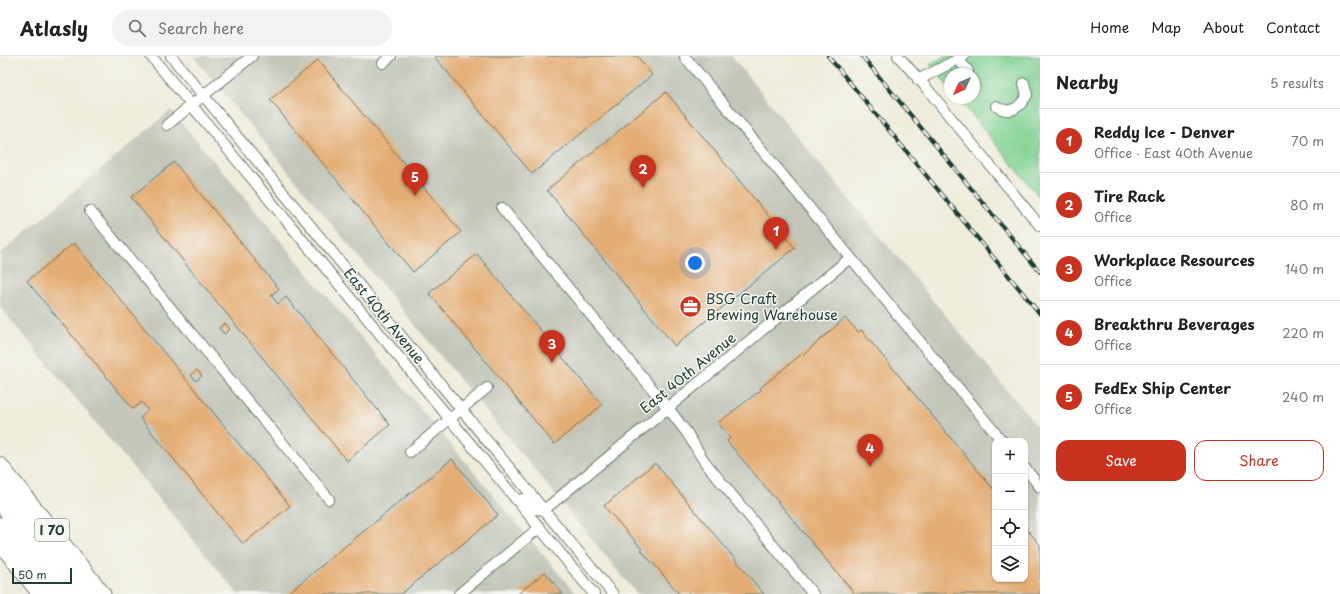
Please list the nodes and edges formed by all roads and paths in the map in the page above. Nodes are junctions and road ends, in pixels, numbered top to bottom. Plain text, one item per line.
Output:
1 (151, 56) edge
2 (171, 56) edge
3 (252, 56) edge
4 (391, 56) edge
5 (898, 56) edge
6 (685, 57) dead end
7 (961, 58) edge
8 (383, 63) dead end
9 (966, 68) edge
10 (918, 80) junction
11 (1024, 83) dead end
12 (204, 95) junction
13 (192, 105) junction
14 (996, 106) dead end
15 (168, 125) dead end
16 (502, 208) dead end
17 (90, 211) dead end
18 (1040, 226) edge
19 (850, 258) junction
20 (487, 388) dead end
21 (668, 408) junction
22 (461, 409) junction
23 (450, 418) junction
24 (1000, 438) edge
25 (410, 452) dead end
26 (0, 466) edge
27 (1028, 472) edge
28 (503, 482) junction
29 (0, 486) edge
30 (1040, 486) edge
31 (329, 499) dead end
32 (0, 503) edge
33 (544, 510) junction
34 (0, 525) edge
35 (540, 528) junction
36 (0, 542) edge
37 (40, 594) edge
38 (54, 594) edge
39 (72, 594) edge
40 (86, 594) edge
41 (103, 594) edge
42 (458, 594) edge
43 (594, 594) edge
44 (613, 594) edge
45 (813, 594) edge

1 - 13 street, East 40th Avenue
2 - 12 street, East 40th Avenue
3 - 12 street
4 - 8 street
5 - 10 street
6 - 19 street
7 - 9 street
7 - 10 street
10 - 18 street
11 - 14 street
12 - 13 street
12 - 22 street, East 40th Avenue
13 - 15 street
13 - 23 street, East 40th Avenue
16 - 21 street
17 - 31 street
19 - 21 street, East 40th Avenue
19 - 24 street
20 - 22 street
21 - 33 street, East 40th Avenue
21 - 45 street
22 - 23 street
22 - 33 street, East 40th Avenue
23 - 25 street
23 - 28 street, East 40th Avenue
26 - 41 highway, I 70
27 - 30 street
28 - 33 street
28 - 35 street, East 40th Avenue
29 - 40 highway
32 - 39 highway
33 - 44 street, East 40th Avenue
34 - 38 highway, I 70
35 - 42 street
35 - 43 street, East 40th Avenue
36 - 37 highway

